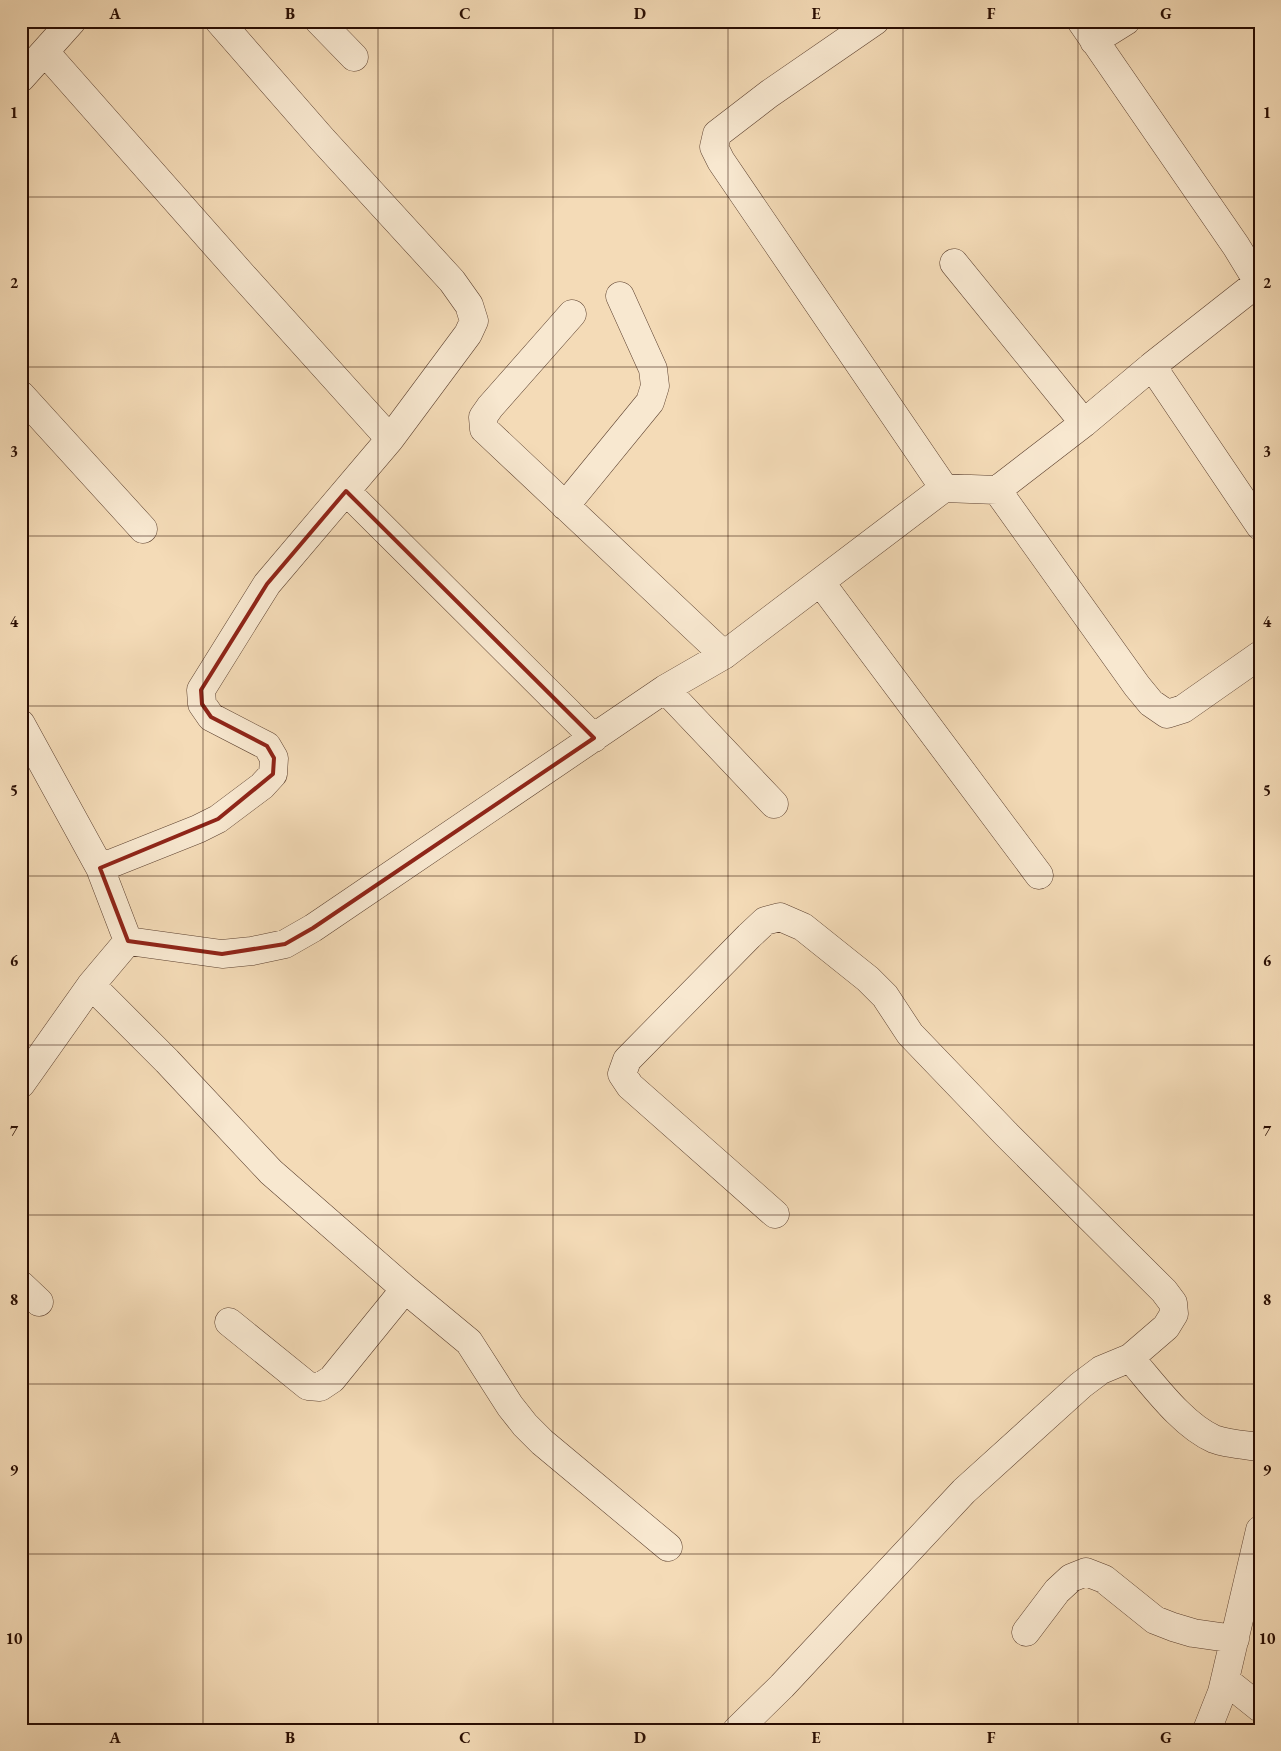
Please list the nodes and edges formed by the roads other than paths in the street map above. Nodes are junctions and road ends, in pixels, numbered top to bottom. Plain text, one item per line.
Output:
1 (72, 21) edge
2 (219, 21) edge
3 (319, 21) edge
4 (875, 21) edge
5 (1126, 21) edge
6 (1088, 31) edge
7 (45, 52) junction
8 (354, 57) dead end
9 (21, 78) edge
10 (954, 263) dead end
11 (1259, 281) edge
12 (620, 296) dead end
13 (572, 314) dead end
14 (1152, 366) junction
15 (21, 395) edge
16 (1084, 423) junction
17 (390, 439) junction
18 (944, 488) junction
19 (997, 490) junction
20 (346, 491) junction
21 (565, 506) junction
22 (1260, 526) edge
23 (143, 529) dead end
24 (821, 583) junction
25 (724, 655) junction
26 (1260, 656) edge
27 (665, 689) junction
28 (21, 724) edge
29 (594, 738) junction
30 (774, 804) dead end
31 (100, 868) junction
32 (1039, 875) dead end
33 (128, 940) junction
34 (91, 985) junction
35 (21, 1084) edge
36 (775, 1214) dead end
37 (405, 1289) junction
38 (229, 1322) dead end
39 (1130, 1358) junction
40 (1260, 1447) edge
41 (1260, 1530) edge
42 (668, 1548) dead end
43 (1026, 1632) dead end
44 (1235, 1639) junction
45 (1226, 1680) junction
46 (1260, 1708) edge
47 (737, 1730) edge
48 (1207, 1730) edge

1 - 7 street
2 - 17 street
3 - 8 street
4 - 18 street
5 - 6 street
6 - 11 street
7 - 9 street
7 - 17 street
10 - 16 street
11 - 14 street
12 - 21 street
13 - 21 street
14 - 16 street
14 - 22 street
15 - 23 street
16 - 19 street
17 - 20 street
18 - 19 street
18 - 24 street
19 - 26 street
20 - 29 street
20 - 31 street
21 - 25 street
24 - 25 street
24 - 32 street
25 - 27 street
27 - 29 street
27 - 30 street
28 - 31 street
29 - 33 street
31 - 33 street
33 - 34 street
34 - 35 street
34 - 37 street
36 - 39 street
37 - 38 street
37 - 42 street
39 - 40 street
39 - 47 street
41 - 44 street
43 - 44 street
44 - 45 street
45 - 46 street
45 - 48 street

